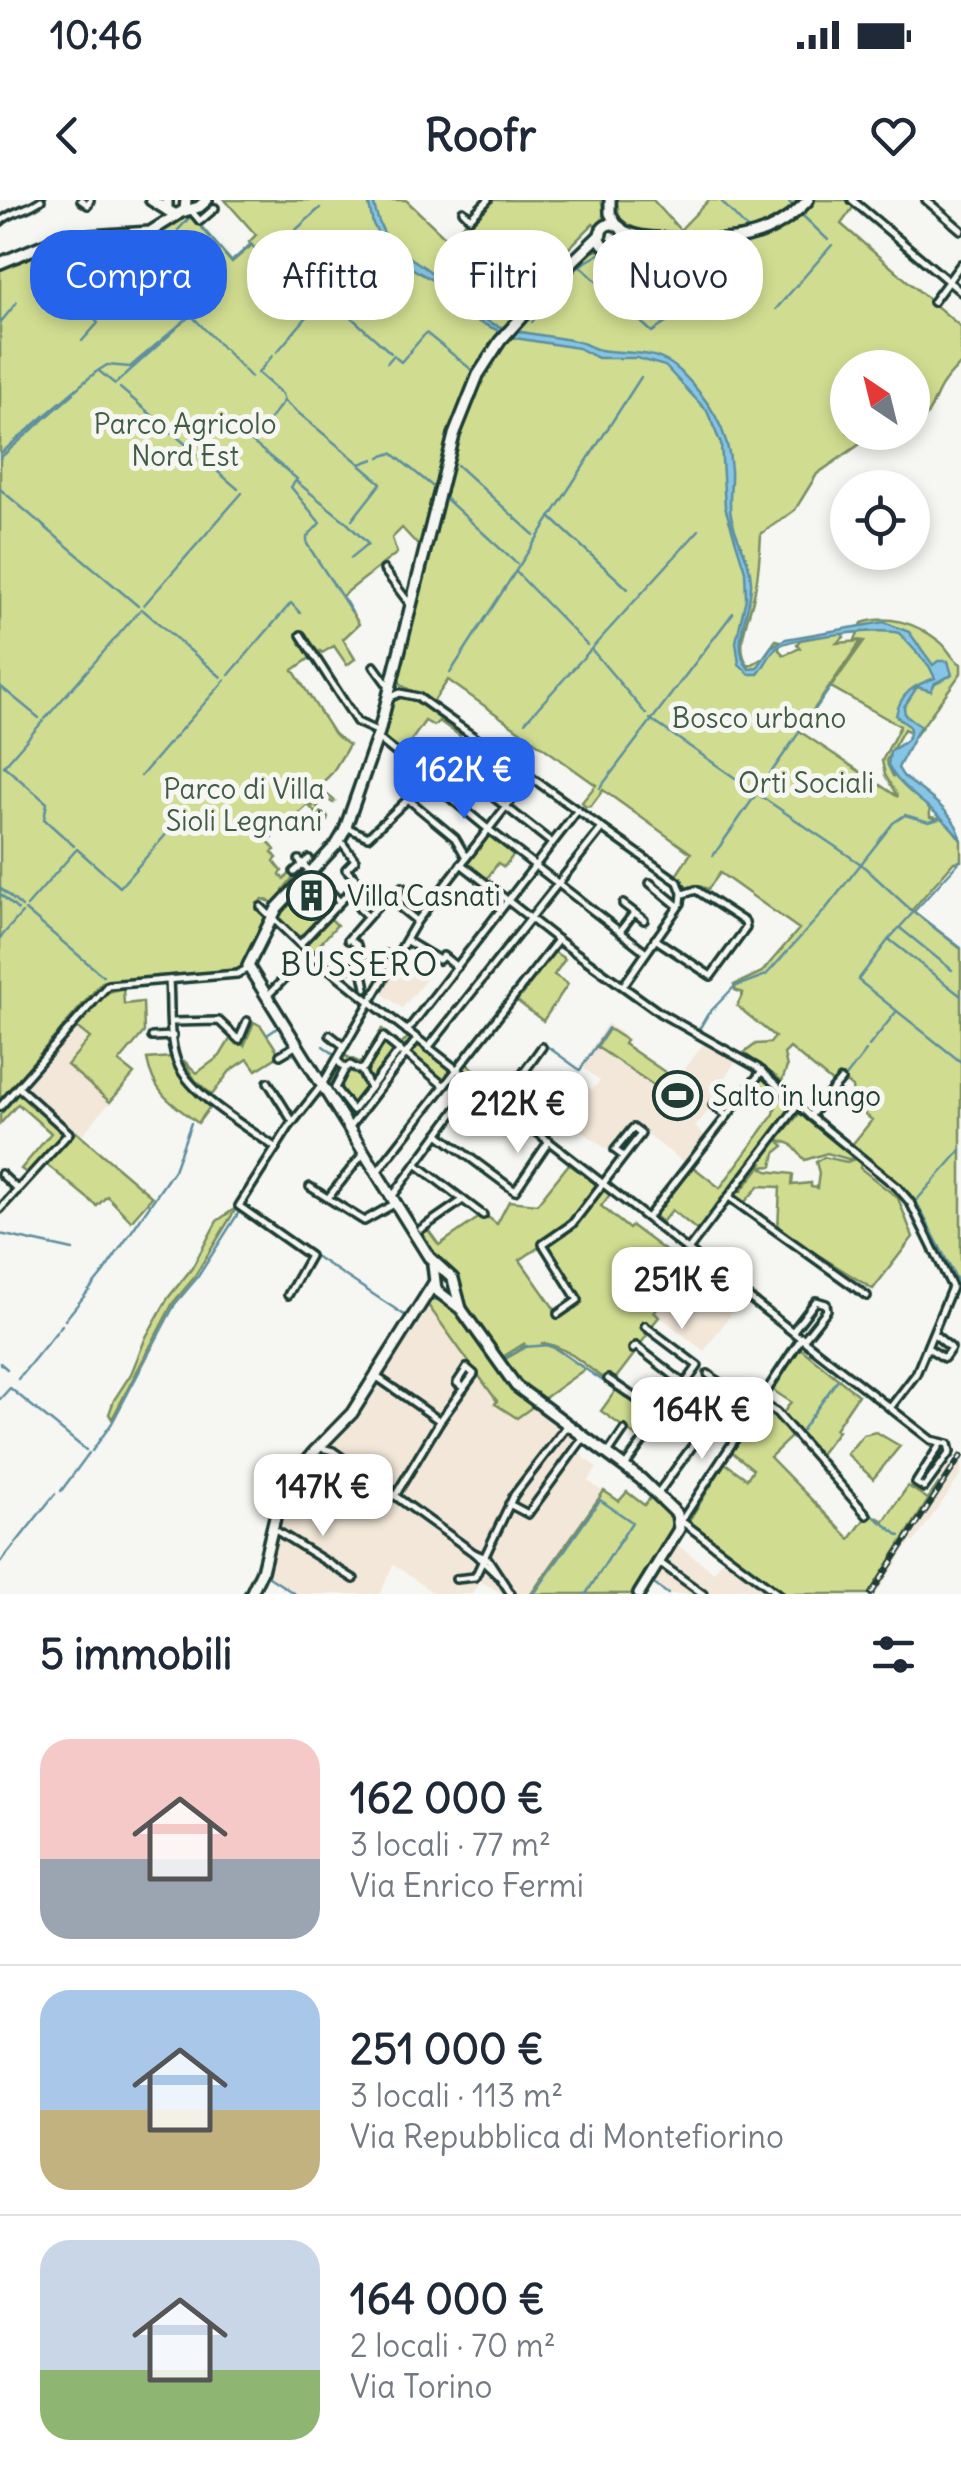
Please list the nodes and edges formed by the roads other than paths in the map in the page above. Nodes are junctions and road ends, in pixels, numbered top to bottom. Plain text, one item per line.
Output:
1 (21, 200) edge
2 (40, 200) edge
3 (488, 200) edge
4 (808, 200) edge
5 (926, 200) edge
6 (152, 201) edge
7 (856, 201) edge
8 (209, 203) edge
9 (609, 204) edge
10 (177, 207) edge
11 (29, 209) junction
12 (463, 212) dead end
13 (0, 222) edge
14 (611, 229) junction
15 (615, 230) edge
16 (961, 230) edge
17 (763, 231) edge
18 (593, 249) edge
19 (583, 251) junction
20 (0, 262) edge
21 (961, 264) edge
22 (949, 281) junction
23 (961, 292) edge
24 (933, 302) dead end
25 (384, 570) dead end
26 (411, 606) junction
27 (301, 636) dead end
28 (374, 666) dead end
29 (391, 691) junction
30 (378, 735) junction
31 (530, 776) junction
32 (482, 788) dead end
33 (506, 806) junction
34 (578, 810) junction
35 (346, 827) junction
36 (602, 828) junction
37 (488, 829) junction
38 (340, 840) junction
39 (552, 843) junction
40 (466, 856) junction
41 (461, 864) junction
42 (535, 865) junction
43 (294, 872) dead end
44 (310, 872) junction
45 (650, 883) dead end
46 (559, 884) junction
47 (402, 887) dead end
48 (349, 892) junction
49 (682, 894) junction
50 (390, 900) junction
51 (340, 902) junction
52 (360, 902) junction
53 (509, 902) junction
54 (623, 904) dead end
55 (377, 905) junction
56 (678, 906) junction
57 (261, 907) dead end
58 (634, 912) junction
59 (271, 916) junction
60 (368, 918) junction
61 (531, 919) junction
62 (644, 920) dead end
63 (417, 921) junction
64 (344, 930) dead end
65 (620, 931) junction
66 (349, 938) junction
67 (655, 939) junction
68 (558, 940) junction
69 (406, 941) junction
70 (300, 944) junction
71 (646, 952) junction
72 (395, 960) junction
73 (363, 962) junction
74 (458, 967) junction
75 (249, 968) junction
76 (339, 968) dead end
77 (292, 971) dead end
78 (365, 976) junction
79 (169, 980) junction
80 (622, 986) junction
81 (366, 988) dead end
82 (355, 990) junction
83 (266, 996) junction
84 (370, 1002) junction
85 (248, 1021) dead end
86 (172, 1022) junction
87 (406, 1031) junction
88 (330, 1035) dead end
89 (173, 1036) junction
90 (152, 1037) dead end
91 (417, 1039) junction
92 (297, 1045) junction
93 (542, 1047) dead end
94 (428, 1048) junction
95 (341, 1053) junction
96 (404, 1053) junction
97 (280, 1056) dead end
98 (347, 1067) junction
99 (360, 1070) junction
100 (456, 1070) junction
101 (762, 1071) junction
102 (841, 1080) dead end
103 (268, 1082) dead end
104 (474, 1084) junction
105 (322, 1085) junction
106 (18, 1086) junction
107 (444, 1086) junction
108 (371, 1092) junction
109 (501, 1104) junction
110 (713, 1104) dead end
111 (798, 1106) junction
112 (0, 1107) edge
113 (455, 1111) junction
114 (355, 1113) junction
115 (727, 1116) junction
116 (810, 1116) junction
117 (294, 1122) junction
118 (472, 1124) dead end
119 (348, 1128) junction
120 (438, 1134) junction
121 (550, 1141) junction
122 (276, 1148) junction
123 (364, 1152) junction
124 (623, 1156) junction
125 (416, 1164) junction
126 (377, 1172) junction
127 (0, 1173) edge
128 (603, 1183) junction
129 (310, 1186) dead end
130 (18, 1190) junction
131 (729, 1197) junction
132 (328, 1198) junction
133 (394, 1200) junction
134 (464, 1200) junction
135 (0, 1209) edge
136 (483, 1215) dead end
137 (648, 1217) junction
138 (421, 1229) dead end
139 (688, 1249) junction
140 (439, 1279) junction
141 (446, 1293) junction
142 (288, 1295) dead end
143 (867, 1296) dead end
144 (421, 1304) junction
145 (558, 1314) dead end
146 (645, 1326) dead end
147 (795, 1328) junction
148 (934, 1334) junction
149 (805, 1337) junction
150 (928, 1348) junction
151 (634, 1349) dead end
152 (708, 1374) dead end
153 (374, 1375) junction
154 (608, 1379) dead end
155 (684, 1384) junction
156 (464, 1388) dead end
157 (760, 1402) junction
158 (890, 1408) junction
159 (718, 1410) junction
160 (754, 1410) junction
161 (661, 1416) junction
162 (440, 1421) junction
163 (564, 1423) junction
164 (624, 1430) dead end
165 (742, 1430) junction
166 (584, 1438) junction
167 (327, 1445) junction
168 (938, 1447) junction
169 (607, 1454) junction
170 (946, 1455) junction
171 (624, 1466) junction
172 (658, 1494) junction
173 (396, 1496) junction
174 (509, 1504) junction
175 (867, 1515) dead end
176 (680, 1521) junction
177 (272, 1528) junction
178 (485, 1560) junction
179 (659, 1562) junction
180 (354, 1579) dead end
181 (456, 1579) dead end
182 (251, 1594) edge
183 (511, 1594) edge
184 (639, 1594) edge
185 (702, 1594) edge
186 (778, 1594) edge

1 - 11 street
2 - 11 street
3 - 12 street
4 - 17 street
5 - 16 street
6 - 10 street
7 - 22 street
8 - 10 street
9 - 14 street
10 - 20 street
11 - 13 street
14 - 15 street
14 - 19 street
18 - 19 street
19 - 26 street
21 - 22 street
22 - 23 street
22 - 24 street
25 - 26 street
26 - 29 street
27 - 30 street
28 - 29 street
29 - 30 street
29 - 31 street
30 - 35 street
30 - 37 street
31 - 33 street
31 - 34 street
32 - 33 street
33 - 37 street
33 - 39 street
34 - 36 street
34 - 39 street
35 - 38 street
35 - 40 street
36 - 46 street
36 - 49 street
37 - 40 street
37 - 42 street
38 - 44 street
38 - 48 street
39 - 42 street
40 - 41 street
41 - 53 street
41 - 63 street
42 - 46 street
42 - 53 street
43 - 44 street
44 - 51 street
44 - 59 street
45 - 56 street
46 - 61 street
46 - 65 street
47 - 50 street
48 - 51 street
48 - 52 street
49 - 56 street
49 - 67 street
50 - 55 street
50 - 63 street
51 - 70 street
52 - 55 street
52 - 60 street
53 - 61 street
53 - 74 street
54 - 58 street
55 - 60 street
56 - 67 street
57 - 59 street
58 - 62 street
58 - 65 street
59 - 70 street
59 - 75 street
60 - 66 street
61 - 68 street
61 - 94 street
63 - 69 street
64 - 66 street
65 - 71 street
66 - 73 street
67 - 71 street
68 - 80 street
68 - 100 street
69 - 72 street
69 - 74 street
70 - 82 street
71 - 80 street
72 - 73 street
72 - 84 street
73 - 76 street
73 - 78 street
74 - 87 street
75 - 79 street
75 - 83 street
77 - 83 street
78 - 81 street
78 - 82 street
79 - 86 street
79 - 106 street
80 - 101 street
82 - 84 street
83 - 92 street
84 - 87 street
84 - 95 street
85 - 86 street
86 - 89 street
87 - 91 street
88 - 95 street
89 - 90 street
89 - 122 street
91 - 94 street
91 - 96 street
92 - 97 street
92 - 105 street
93 - 109 street
94 - 100 street
95 - 98 street
95 - 105 street
96 - 99 street
96 - 107 street
96 - 108 street
98 - 99 street
98 - 114 street
99 - 108 street
100 - 104 street
100 - 107 street
101 - 111 street
101 - 115 street
102 - 116 street
103 - 117 street
104 - 109 street
104 - 113 street
105 - 117 street
105 - 119 street
106 - 112 street
106 - 130 street
107 - 126 street
108 - 114 street
109 - 121 street
110 - 115 street
111 - 116 street
111 - 131 street
113 - 118 street
113 - 120 street
114 - 119 street
115 - 137 street
116 - 148 street
117 - 122 street
119 - 123 street
120 - 121 street
120 - 125 street
121 - 128 street
122 - 142 street
123 - 126 street
123 - 132 street
124 - 124 street
124 - 128 street
125 - 133 street
125 - 134 street
126 - 133 street
127 - 130 street
128 - 137 street
128 - 145 street
129 - 132 street
130 - 135 street
131 - 139 street
131 - 143 street
132 - 133 street
133 - 140 street
134 - 136 street
134 - 138 street
137 - 139 street
139 - 147 street
140 - 141 street
140 - 141 street
140 - 144 street
141 - 144 street
141 - 163 street
144 - 153 street
146 - 155 street
147 - 149 street
147 - 149 street
148 - 150 street
148 - 150 street
149 - 157 street
149 - 158 street
150 - 158 street
151 - 155 street
152 - 160 street
153 - 162 street
153 - 167 street
154 - 161 street
155 - 159 street
155 - 161 street
156 - 162 street
157 - 160 street
157 - 175 street
158 - 168 street
159 - 165 street
159 - 172 street
160 - 165 street
161 - 171 street
162 - 173 street
163 - 166 street
163 - 174 street
164 - 169 street
165 - 176 street
166 - 169 street
166 - 174 street
167 - 173 street
167 - 177 street
168 - 170 street
168 - 170 street
168 - 170 street
169 - 171 street
171 - 172 street
172 - 176 street
173 - 178 street
174 - 178 street
176 - 179 street
176 - 186 street
177 - 180 street
177 - 182 street
178 - 181 street
178 - 183 street
179 - 184 street
179 - 185 street

